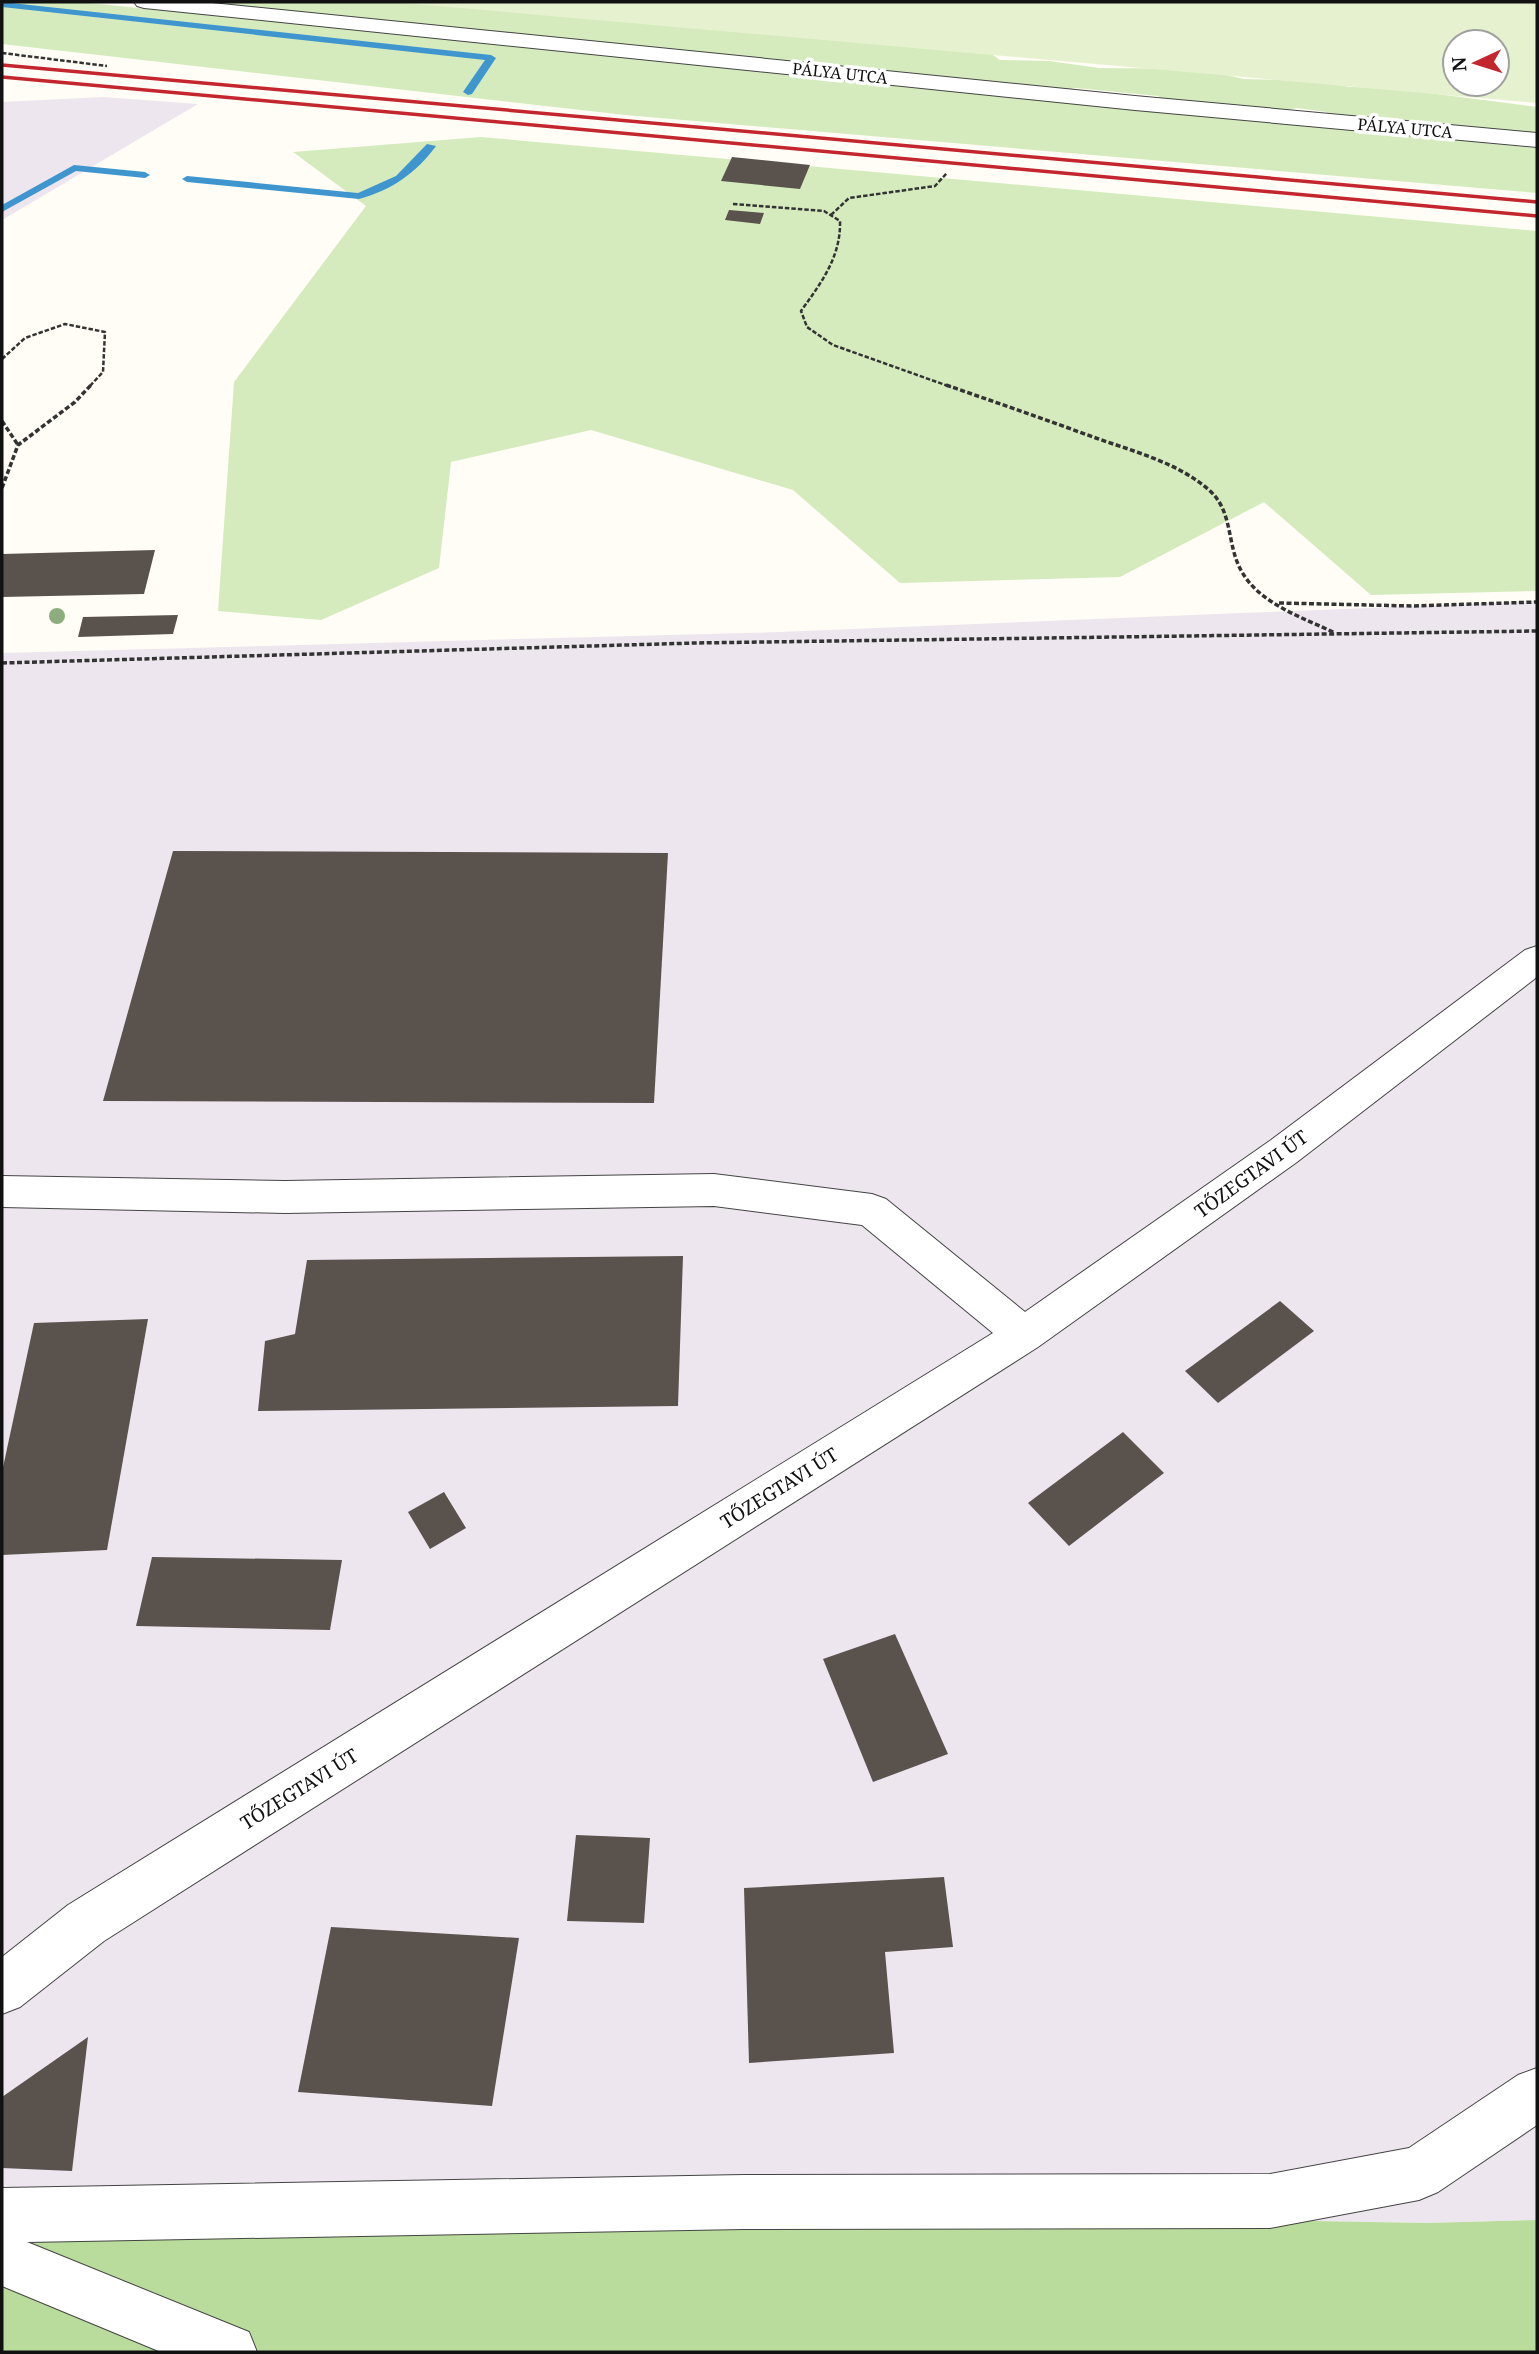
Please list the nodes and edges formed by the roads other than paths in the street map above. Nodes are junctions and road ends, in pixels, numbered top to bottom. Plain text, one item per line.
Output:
1 (144, 2) edge
2 (1537, 140) edge
3 (1537, 959) edge
4 (2, 1191) edge
5 (1024, 1335) junction
6 (2, 1989) edge
7 (1537, 2094) edge
8 (2, 2215) edge
9 (2, 2259) edge
10 (229, 2352) edge

1 - 2 street, PÁLYA UTCA
3 - 5 street, TŐZEGTAVI ÚT
4 - 5 street
5 - 6 street, TŐZEGTAVI ÚT
7 - 8 street
9 - 10 street

